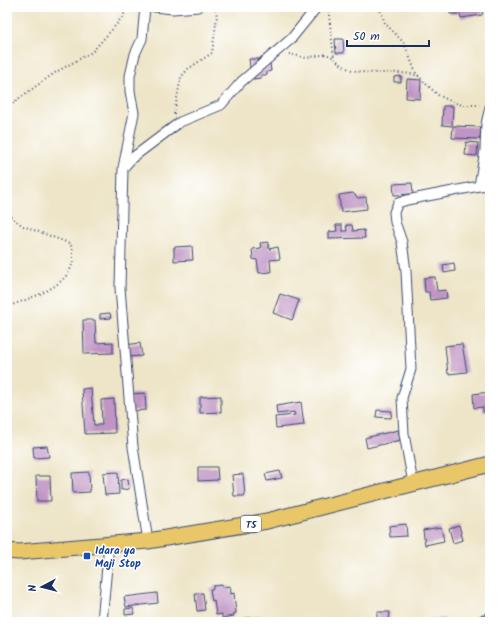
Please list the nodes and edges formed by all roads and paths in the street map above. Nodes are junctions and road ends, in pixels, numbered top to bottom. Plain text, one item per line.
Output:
1 (129, 7) edge
2 (145, 7) edge
3 (155, 7) edge
4 (198, 7) edge
5 (215, 7) edge
6 (317, 7) edge
7 (328, 7) edge
8 (380, 7) edge
9 (279, 49) junction
10 (334, 58) junction
11 (419, 76) junction
12 (490, 107) edge
13 (7, 109) edge
14 (166, 131) junction
15 (123, 168) junction
16 (490, 185) edge
17 (479, 186) junction
18 (7, 214) edge
19 (7, 307) edge
20 (490, 464) edge
21 (413, 483) junction
22 (148, 541) junction
23 (109, 544) junction
24 (7, 551) edge
25 (102, 622) edge

1 - 13 path
2 - 15 street
3 - 4 street
5 - 14 path
6 - 9 street
7 - 10 path
8 - 11 path
9 - 10 path
9 - 14 street
10 - 11 path
11 - 12 path
12 - 17 street
14 - 15 street
15 - 22 street
16 - 17 street
17 - 21 street
18 - 19 path
20 - 21 highway, T5
21 - 22 highway, T5
22 - 23 highway, T5
23 - 24 highway, T5
23 - 25 street

